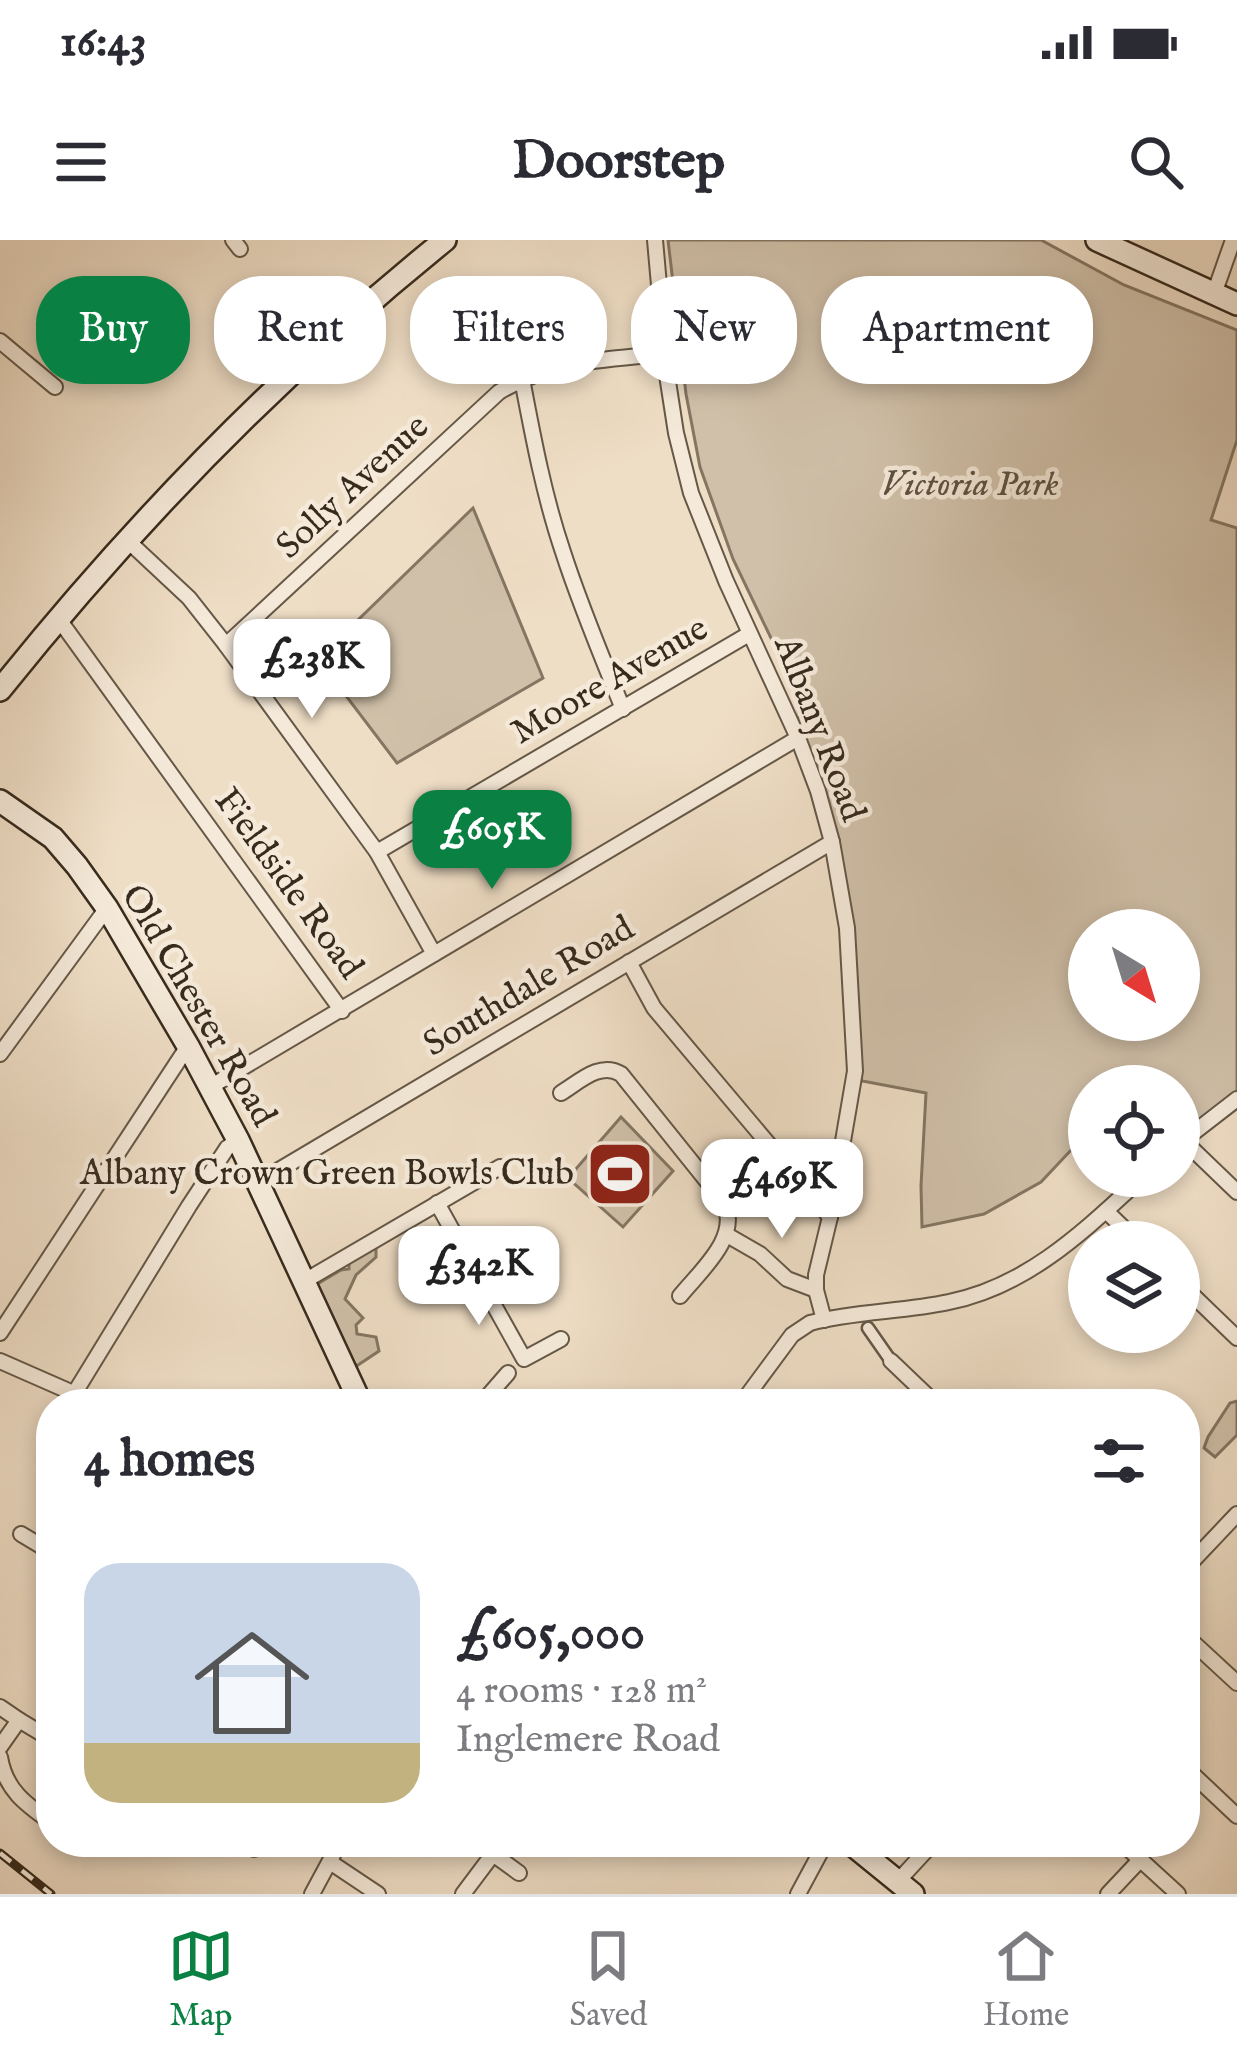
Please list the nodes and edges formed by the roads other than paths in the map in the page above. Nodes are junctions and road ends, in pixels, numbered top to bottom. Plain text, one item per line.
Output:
1 (445, 240) edge
2 (656, 240) edge
3 (1097, 240) edge
4 (1233, 240) edge
5 (659, 276) edge
6 (1214, 294) junction
7 (1237, 304) edge
8 (0, 341) edge
9 (513, 384) edge
10 (523, 384) edge
11 (669, 384) edge
12 (55, 387) dead end
13 (127, 540) junction
14 (58, 618) junction
15 (749, 634) junction
16 (226, 645) junction
17 (0, 690) edge
18 (623, 709) junction
19 (798, 738) junction
20 (0, 801) edge
21 (832, 842) junction
22 (377, 852) junction
23 (106, 908) junction
24 (434, 954) junction
25 (629, 962) junction
26 (342, 1011) junction
27 (188, 1046) junction
28 (0, 1054) edge
29 (211, 1087) junction
30 (561, 1093) dead end
31 (1237, 1099) edge
32 (1200, 1127) edge
33 (238, 1140) junction
34 (1200, 1159) edge
35 (500, 1167) dead end
36 (256, 1183) junction
37 (1237, 1192) edge
38 (1121, 1197) edge
39 (437, 1203) junction
40 (1106, 1211) junction
41 (830, 1217) junction
42 (1116, 1221) edge
43 (727, 1235) junction
44 (536, 1244) dead end
45 (478, 1275) junction
46 (304, 1282) junction
47 (816, 1291) junction
48 (680, 1296) dead end
49 (1200, 1302) edge
50 (824, 1320) junction
51 (868, 1328) dead end
52 (0, 1333) edge
53 (1237, 1338) edge
54 (561, 1339) dead end
55 (0, 1361) edge
56 (891, 1361) joint
57 (508, 1372) dead end
58 (63, 1389) edge
59 (77, 1389) edge
60 (354, 1389) edge
61 (494, 1389) edge
62 (752, 1389) edge
63 (916, 1389) edge
64 (1234, 1523) edge
65 (20, 1534) dead end
66 (36, 1543) edge
67 (1200, 1555) edge
68 (1200, 1649) edge
69 (1237, 1683) edge
70 (0, 1707) edge
71 (19, 1720) junction
72 (36, 1730) edge
73 (0, 1747) edge
74 (0, 1757) edge
75 (1200, 1781) edge
76 (36, 1812) edge
77 (1237, 1816) edge
78 (332, 1857) edge
79 (491, 1857) edge
80 (497, 1857) edge
81 (818, 1857) edge
82 (867, 1857) edge
83 (925, 1857) edge
84 (1140, 1859) joint
85 (330, 1862) junction
86 (519, 1873) dead end
87 (905, 1888) edge
88 (312, 1894) edge
89 (378, 1894) edge
90 (463, 1894) edge
91 (798, 1894) edge
92 (1108, 1894) edge
93 (1178, 1894) edge

1 - 13 main road
2 - 5 street, Albany Road
3 - 6 main road
4 - 6 street
6 - 7 main road
8 - 12 street
9 - 16 street, Solly Avenue
10 - 18 street
11 - 15 street, Albany Road
13 - 14 main road
13 - 16 street
14 - 17 main road
14 - 26 street, Fieldside Road
15 - 18 street, Moore Avenue
15 - 19 street, Albany Road
16 - 22 street
18 - 22 street, Moore Avenue
19 - 21 street, Albany Road
19 - 24 street
20 - 23 main road, Old Chester Road
21 - 25 street, Southdale Road
21 - 41 street, Albany Road
22 - 24 street
23 - 27 main road, Old Chester Road
23 - 28 street
24 - 26 street
25 - 36 street, Southdale Road
25 - 41 street
26 - 29 street
27 - 29 main road, Old Chester Road
27 - 52 street
29 - 33 main road, Old Chester Road
30 - 43 street
31 - 32 street
33 - 36 main road, Old Chester Road
33 - 59 street
34 - 37 street
35 - 39 street
36 - 46 main road, Old Chester Road
38 - 40 street
39 - 45 street
39 - 46 street
40 - 42 street
40 - 50 street
41 - 47 street, Albany Road
43 - 47 street
43 - 48 street
44 - 45 street
45 - 54 street
46 - 60 main road, Old Chester Road
47 - 50 street, Albany Road
49 - 53 street
50 - 62 street
51 - 56 street
55 - 58 street
56 - 63 street
57 - 61 street
64 - 67 street
65 - 66 street
68 - 69 street
70 - 71 street
71 - 72 street
71 - 73 street
74 - 76 street
75 - 77 street
78 - 85 street
79 - 90 street
80 - 86 street
81 - 91 street
82 - 87 main road
83 - 87 street
84 - 92 street
84 - 93 street
85 - 88 street
85 - 89 street

